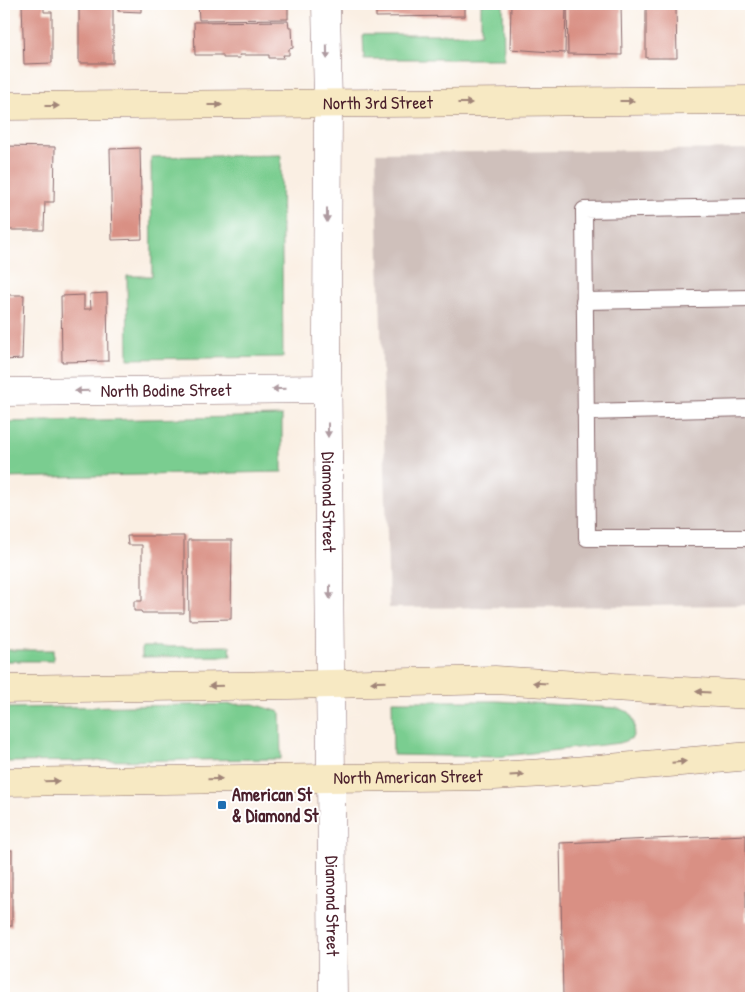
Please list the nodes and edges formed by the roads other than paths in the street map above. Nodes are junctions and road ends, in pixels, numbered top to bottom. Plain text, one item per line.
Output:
1 (326, 4) edge
2 (751, 100) edge
3 (328, 104) junction
4 (4, 106) edge
5 (751, 207) edge
6 (751, 298) edge
7 (584, 301) junction
8 (328, 389) junction
9 (4, 392) edge
10 (751, 408) edge
11 (585, 412) junction
12 (751, 538) edge
13 (331, 684) junction
14 (4, 688) edge
15 (751, 695) edge
16 (751, 756) edge
17 (332, 778) junction
18 (4, 782) edge
19 (334, 998) edge

1 -> 3 street, Diamond Street
3 -> 2 street, North 3rd Street
4 -> 3 street, North 3rd Street
3 -> 8 street, Diamond Street
5 - 7 lane
6 - 7 lane
7 - 11 lane
8 -> 9 street, North Bodine Street
8 -> 13 street, Diamond Street
10 - 11 lane
11 - 12 lane
13 -> 14 street
15 -> 13 street
13 - 17 street, Diamond Street
17 -> 16 street, North American Street
18 -> 17 street, North American Street
17 - 19 street, Diamond Street

